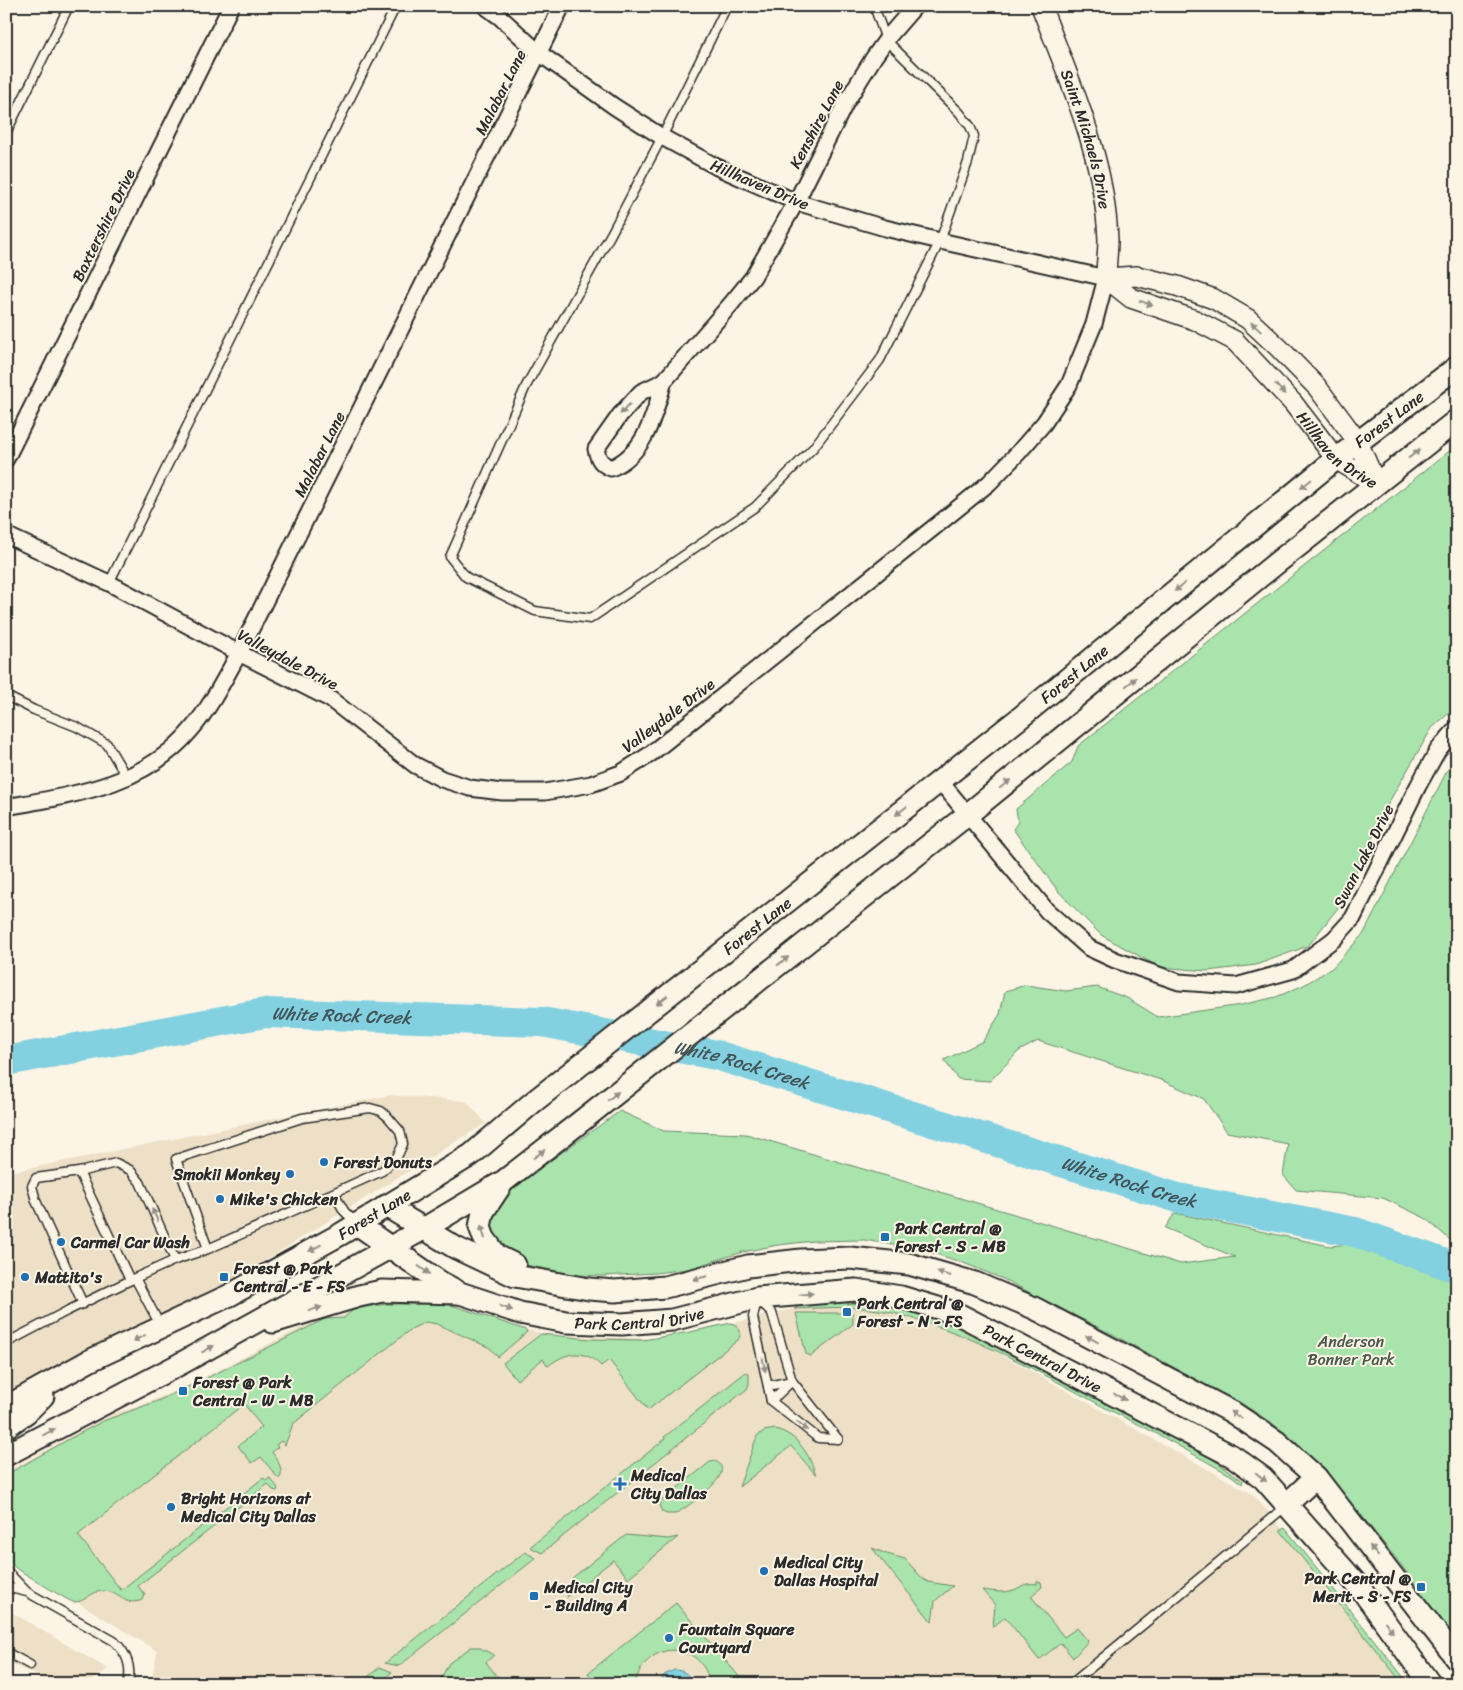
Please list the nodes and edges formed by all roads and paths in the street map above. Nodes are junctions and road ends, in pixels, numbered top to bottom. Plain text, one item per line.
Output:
1 (69, 6) edge
2 (231, 6) edge
3 (396, 6) edge
4 (484, 6) edge
5 (562, 6) edge
6 (726, 6) edge
7 (874, 6) edge
8 (915, 6) edge
9 (1041, 6) edge
10 (886, 40) junction
11 (539, 53) junction
12 (6, 133) edge
13 (662, 137) junction
14 (796, 202) junction
15 (940, 241) junction
16 (1106, 278) junction
17 (1457, 367) edge
18 (664, 381) junction
19 (1457, 420) edge
20 (1358, 442) junction
21 (6, 459) edge
22 (1336, 459) junction
23 (1376, 484) junction
24 (6, 535) edge
25 (109, 583) junction
26 (239, 653) junction
27 (6, 696) edge
28 (1457, 728) edge
29 (127, 778) junction
30 (940, 781) junction
31 (6, 807) edge
32 (967, 815) junction
33 (79, 1172) junction
34 (504, 1181) junction
35 (334, 1193) junction
36 (386, 1206) junction
37 (356, 1224) junction
38 (425, 1228) junction
39 (389, 1247) junction
40 (208, 1248) junction
41 (175, 1260) junction
42 (748, 1266) junction
43 (133, 1279) junction
44 (564, 1286) junction
45 (460, 1292) junction
46 (757, 1298) junction
47 (83, 1304) junction
48 (162, 1328) junction
49 (235, 1334) junction
50 (6, 1343) edge
51 (62, 1376) junction
52 (792, 1381) junction
53 (768, 1386) junction
54 (772, 1401) junction
55 (6, 1407) edge
56 (6, 1427) edge
57 (6, 1455) edge
58 (1316, 1477) junction
59 (1287, 1504) junction
60 (6, 1570) edge
61 (6, 1587) edge
62 (27, 1592) junction
63 (6, 1652) edge
64 (1457, 1659) edge
65 (30, 1665) dead end
66 (128, 1684) edge
67 (1071, 1684) edge
68 (1430, 1684) edge

1 - 12 lane
2 - 21 street, Baxtershire Drive
3 - 25 lane
4 - 11 street, Hillhaven Drive
5 - 11 street, Malabar Lane
6 - 13 lane
7 - 10 lane
8 - 10 street, Kenshire Lane
9 - 16 street, Saint Michaels Drive
10 - 14 street, Kenshire Lane
10 - 15 lane
11 - 13 street, Hillhaven Drive
11 - 26 street, Malabar Lane
13 - 14 street, Hillhaven Drive
13 - 15 lane
14 - 15 street, Hillhaven Drive
14 - 18 street, Kenshire Lane
15 - 16 street, Hillhaven Drive
20 -> 16 street, Hillhaven Drive
16 -> 22 street, Hillhaven Drive
16 - 26 street, Valleydale Drive
17 - 20 main road, Forest Lane
18 -> 18 street, Kenshire Lane
23 -> 19 main road
20 - 22 main road, Forest Lane
20 - 23 street, Hillhaven Drive
22 - 23 street, Hillhaven Drive
22 -> 30 main road, Forest Lane
32 -> 23 main road
24 - 25 street, Valleydale Drive
25 - 26 street, Valleydale Drive
26 - 29 street, Malabar Lane
27 - 29 lane
28 - 32 street, Swan Lake Drive
29 - 31 street, Malabar Lane
30 - 32 street, Swan Lake Drive
30 -> 36 main road, Forest Lane
34 -> 32 main road
41 -> 33 lane
33 - 43 lane
33 - 47 lane
34 - 38 main road
44 -> 34 main road
35 - 37 lane
35 - 40 lane
35 - 40 lane
36 - 37 main road, Forest Lane
36 - 38 main road, Park Central Drive
37 - 39 main road, Park Central Drive
37 -> 48 main road, Forest Lane
38 - 39 main road
38 - 44 main road, Park Central Drive
39 -> 45 main road, Park Central Drive
39 - 49 main road
40 - 41 lane
41 - 43 lane
42 -> 44 main road, Park Central Drive
42 - 46 main road
58 -> 42 main road, Park Central Drive
43 - 47 lane
43 - 48 lane
45 -> 46 main road, Park Central Drive
49 -> 45 main road
46 - 52 lane
46 -> 53 lane
46 -> 59 main road, Park Central Drive
47 - 50 lane
48 -> 51 main road, Forest Lane
57 -> 49 main road
51 - 55 main road, Forest Lane
51 - 56 main road
52 - 53 lane
52 - 54 lane
54 -> 52 lane
53 - 54 lane
58 - 59 main road
64 -> 58 main road, Park Central Drive
59 - 67 lane
59 -> 68 main road, Park Central Drive
60 - 62 lane
61 - 62 lane
62 - 66 lane
63 - 65 lane

